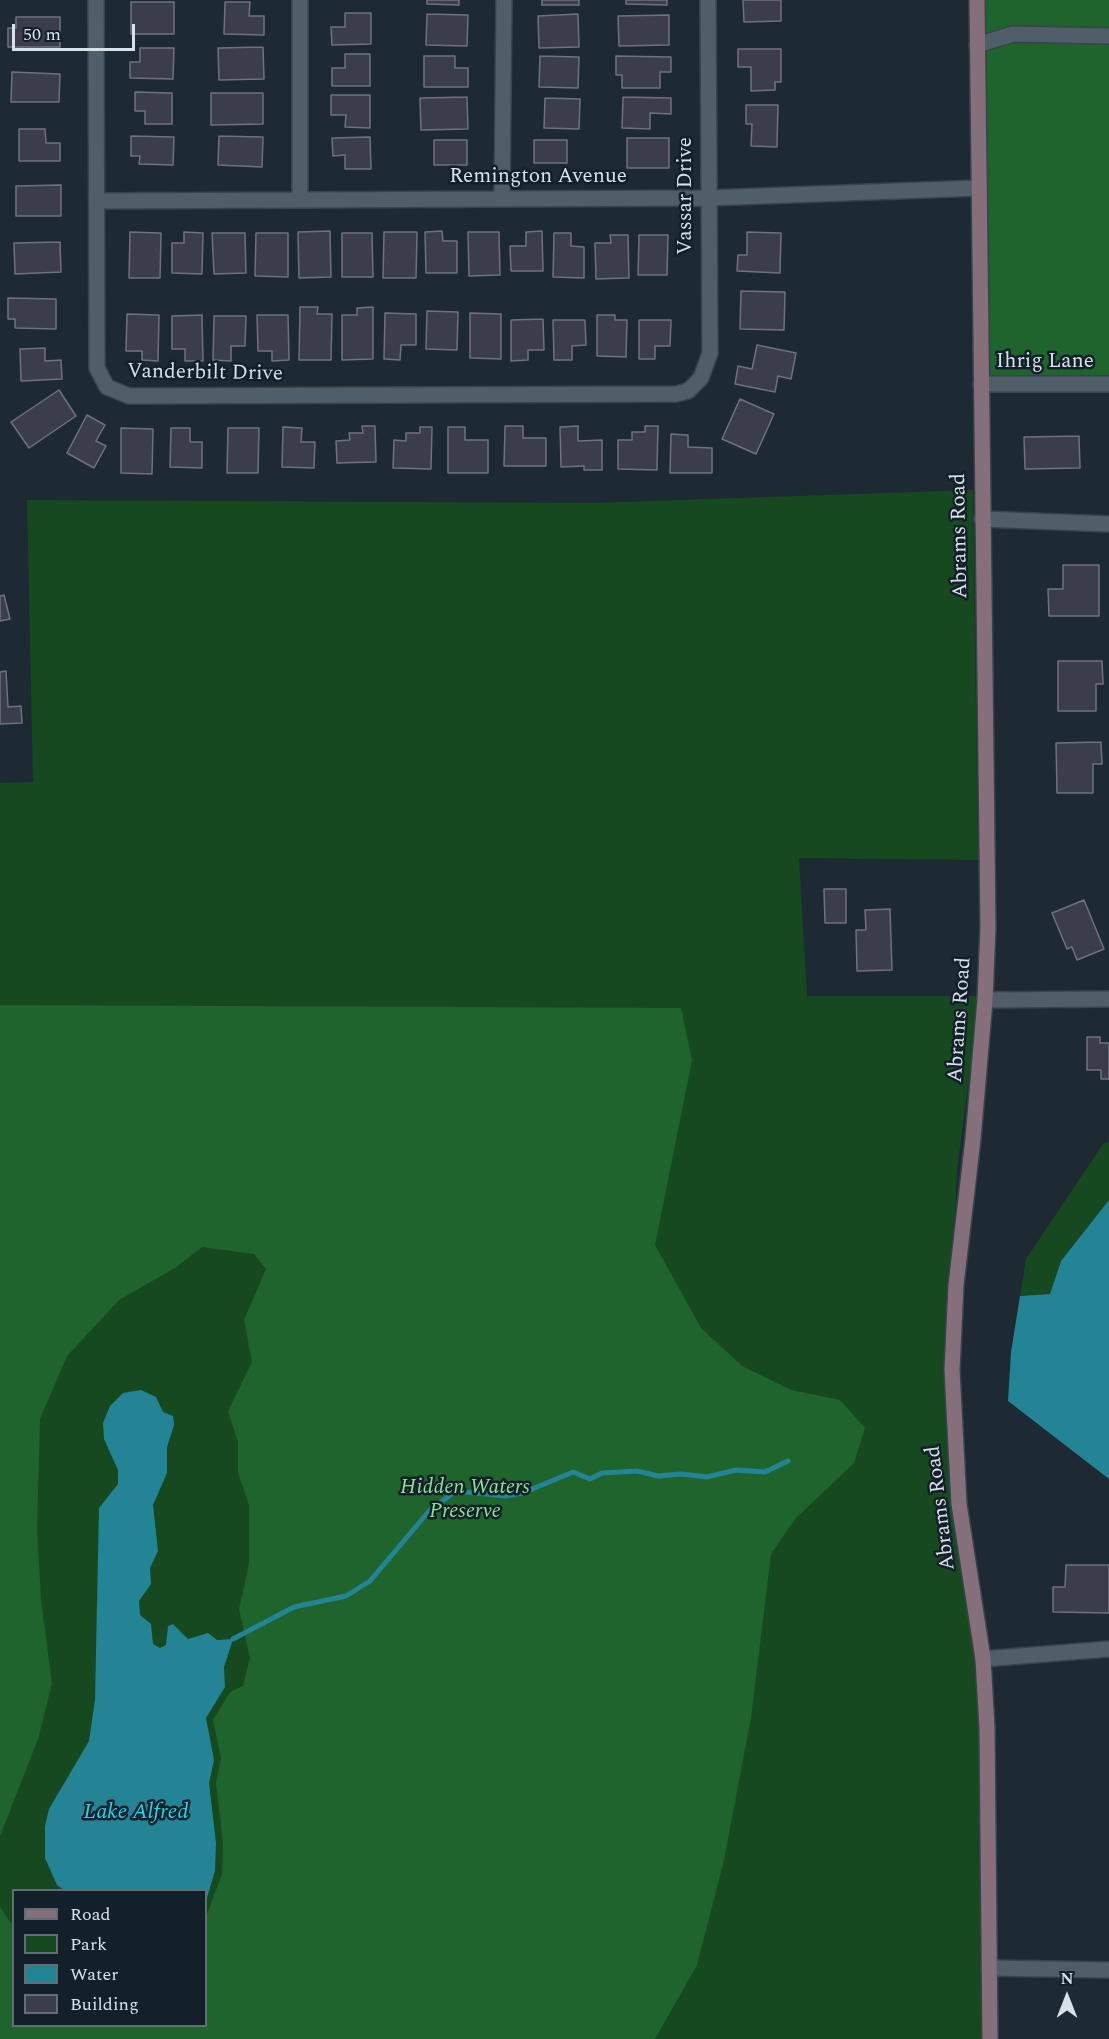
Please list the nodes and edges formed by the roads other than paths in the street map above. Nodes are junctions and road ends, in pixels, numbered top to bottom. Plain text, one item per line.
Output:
1 (96, 0) edge
2 (300, 0) edge
3 (504, 0) edge
4 (708, 0) edge
5 (977, 0) edge
6 (1109, 36) edge
7 (977, 45) junction
8 (979, 188) junction
9 (708, 198) junction
10 (501, 199) junction
11 (300, 200) junction
12 (97, 201) junction
13 (981, 384) junction
14 (1109, 384) edge
15 (693, 388) joint
16 (982, 519) junction
17 (1109, 524) edge
18 (1109, 999) edge
19 (985, 1000) junction
20 (1109, 1649) edge
21 (983, 1659) junction
22 (990, 1968) junction
23 (1109, 1970) edge
24 (990, 2039) edge

1 - 12 street, Vanderbilt Drive
2 - 11 street
3 - 10 street
4 - 9 street, Vassar Drive
5 - 7 street, Abrams Road
6 - 7 street
7 - 8 street, Abrams Road
8 - 9 street, Remington Avenue
8 - 13 street, Abrams Road
9 - 10 street, Remington Avenue
9 - 15 street, Vassar Drive
10 - 11 street, Remington Avenue
11 - 12 street, Remington Avenue
12 - 15 street, Vanderbilt Drive
13 - 14 street, Ihrig Lane
13 - 16 street, Abrams Road
16 - 17 street
16 - 19 street, Abrams Road
18 - 19 street
19 - 21 street, Abrams Road
20 - 21 street
21 - 22 street, Abrams Road
22 - 23 street
22 - 24 street, Abrams Road

